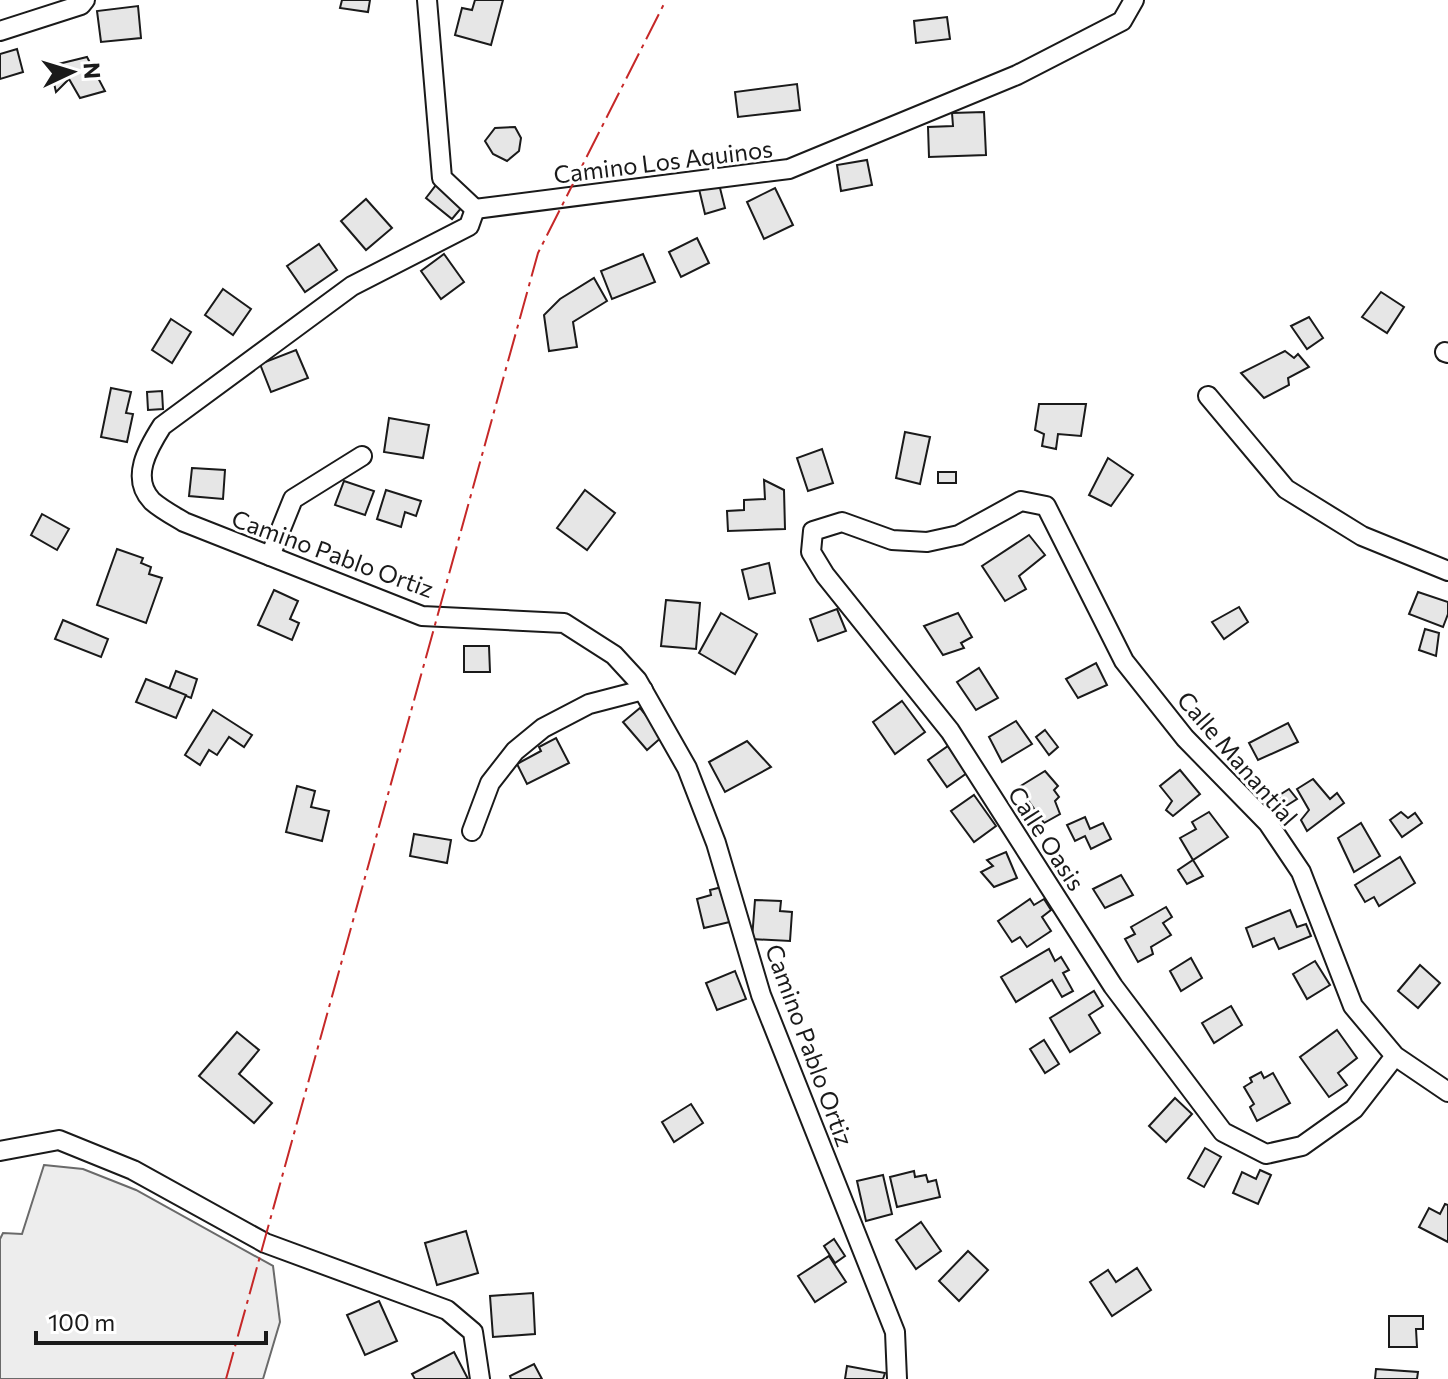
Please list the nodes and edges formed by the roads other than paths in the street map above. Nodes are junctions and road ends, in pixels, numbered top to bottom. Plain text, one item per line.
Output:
1 (85, 0) edge
2 (427, 0) edge
3 (1134, 0) edge
4 (0, 31) edge
5 (475, 209) junction
6 (1208, 396) dead end
7 (362, 456) dead end
8 (974, 527) joint
9 (270, 556) junction
10 (1448, 571) edge
11 (643, 690) junction
12 (472, 831) dead end
13 (1395, 1056) junction
14 (1448, 1092) edge
15 (0, 1151) edge
16 (480, 1379) edge
17 (897, 1379) edge

1 - 4 street
2 - 5 street
3 - 5 street, Camino Los Aquinos
5 - 9 street, Camino Pablo Ortiz
6 - 10 street
7 - 9 street
8 - 13 street, Calle Manantial
8 - 13 street, Calle Oasis
9 - 11 street, Camino Pablo Ortiz
11 - 12 street
11 - 17 street, Camino Pablo Ortiz
13 - 14 street, Calle Manantial
15 - 16 street

